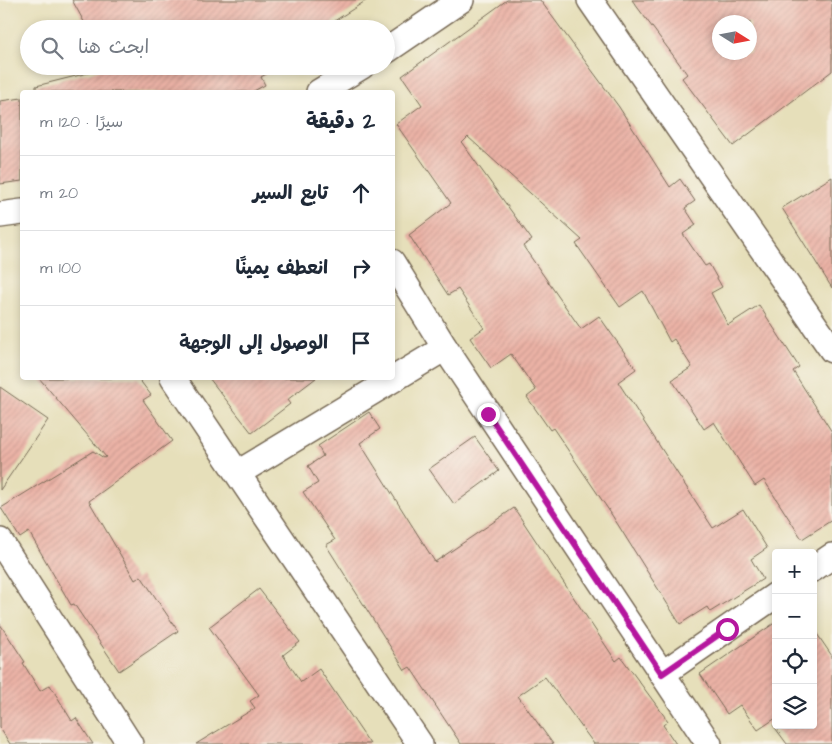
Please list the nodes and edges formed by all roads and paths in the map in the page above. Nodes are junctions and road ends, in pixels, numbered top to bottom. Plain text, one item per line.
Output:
1 (461, 0) edge
2 (590, 0) edge
3 (395, 45) edge
4 (347, 75) edge
5 (322, 90) edge
6 (20, 212) edge
7 (0, 215) edge
8 (395, 267) edge
9 (445, 348) junction
10 (832, 350) edge
11 (395, 378) edge
12 (174, 380) edge
13 (392, 380) edge
14 (238, 473) junction
15 (0, 541) edge
16 (832, 556) edge
17 (817, 566) edge
18 (772, 598) edge
19 (662, 674) junction
20 (130, 744) edge
21 (420, 744) edge
22 (709, 744) edge

1 - 3 street
2 - 10 street
4 - 5 street
6 - 7 street
8 - 9 street
9 - 11 street
9 - 19 street
12 - 14 street
13 - 14 street
14 - 21 street
15 - 20 street
16 - 17 street
18 - 19 street
19 - 22 street

